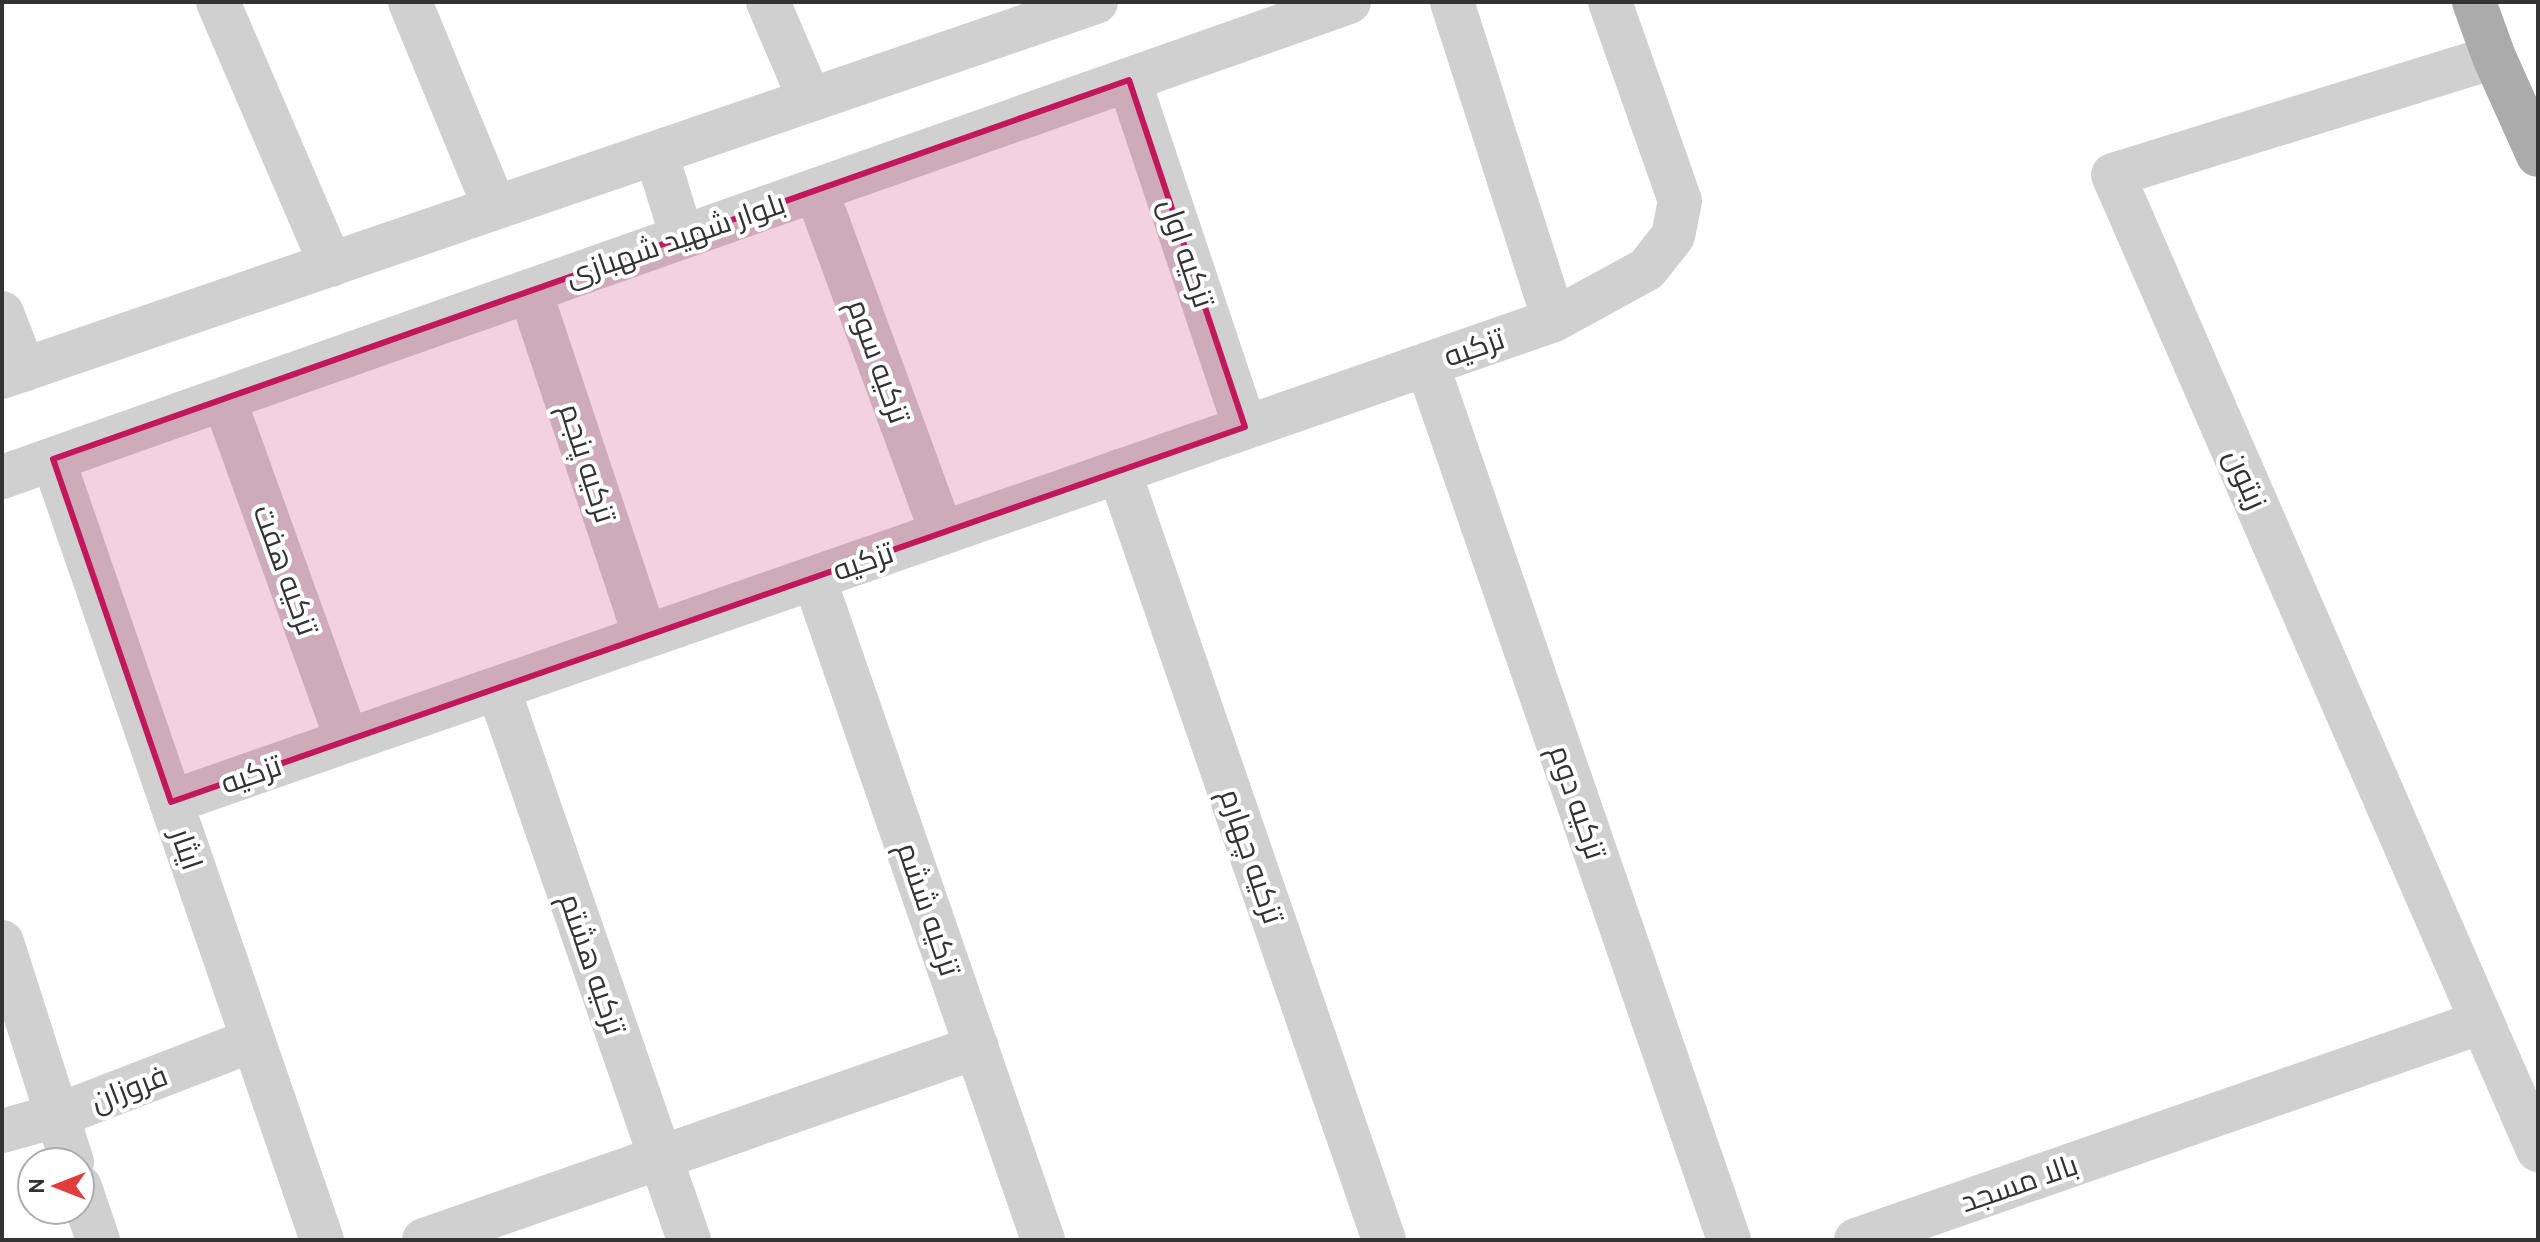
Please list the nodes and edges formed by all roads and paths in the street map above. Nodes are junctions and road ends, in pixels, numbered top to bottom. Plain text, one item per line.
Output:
1 (218, 2) edge
2 (410, 2) edge
3 (768, 2) edge
4 (1096, 2) edge
5 (1349, 2) edge
6 (1452, 2) edge
7 (1610, 2) edge
8 (2474, 2) edge
9 (2494, 57) junction
10 (1129, 80) junction
11 (810, 100) junction
12 (656, 153) junction
13 (2538, 155) edge
14 (816, 190) junction
15 (495, 208) junction
16 (682, 237) junction
17 (331, 265) junction
18 (530, 291) junction
19 (2, 313) edge
20 (1554, 320) junction
21 (1427, 364) junction
22 (13, 374) edge
23 (224, 399) junction
24 (1245, 427) junction
25 (53, 459) junction
26 (1119, 471) junction
27 (2, 477) edge
28 (942, 533) junction
29 (814, 578) junction
30 (645, 636) junction
31 (498, 688) junction
32 (347, 740) junction
33 (171, 802) junction
34 (2, 942) edge
35 (2482, 1022) junction
36 (253, 1040) junction
37 (977, 1047) junction
38 (56, 1116) junction
39 (2, 1131) edge
40 (66, 1146) edge
41 (2538, 1150) edge
42 (660, 1158) junction
43 (1929, 1228) edge
44 (322, 1240) edge
45 (424, 1240) edge
46 (689, 1240) edge
47 (1043, 1240) edge
48 (1384, 1240) edge
49 (1729, 1240) edge
50 (1856, 1240) edge

1 - 17 street
2 - 15 street
3 - 11 street
4 - 11 street
5 - 10 street, بلوار شهید شهبازی
6 - 20 street
7 - 20 street, تزکیه
8 - 9 main road
9 - 13 main road
9 - 35 street, زیتون
10 - 14 street, بلوار شهید شهبازی
10 - 24 street, تزکیه اول
11 - 12 street
12 - 15 street
12 - 16 street
14 - 16 street, بلوار شهید شهبازی
14 - 28 street, تزکیه سوم
15 - 17 street
16 - 18 street, بلوار شهید شهبازی
17 - 22 street
18 - 23 street, بلوار شهید شهبازی
18 - 30 street, تزکیه پنجم
19 - 22 street
20 - 21 street, تزکیه
21 - 24 street, تزکیه
21 - 49 street, تزکیه دوم
23 - 25 street, بلوار شهید شهبازی
23 - 32 street, تزکیه هفت
24 - 26 street, تزکیه
25 - 27 street, بلوار شهید شهبازی
25 - 33 street, ایثار
26 - 28 street, تزکیه
26 - 48 street, تزکیه چهارم
28 - 29 street, تزکیه
29 - 30 street, تزکیه
29 - 37 street, تزکیه ششم
30 - 31 street, تزکیه
31 - 32 street, تزکیه
31 - 42 street, تزکیه هشتم
32 - 33 street, تزکیه
33 - 36 street, ایثار
34 - 38 street
35 - 41 street, زیتون
35 - 43 street, بالا مسجد
36 - 38 street, فروزان
36 - 44 street, ایثار
37 - 42 street
37 - 47 street, تزکیه ششم
38 - 39 street, فروزان
38 - 40 street
42 - 45 street
42 - 46 street, تزکیه هشتم
43 - 50 street, بالا مسجد

